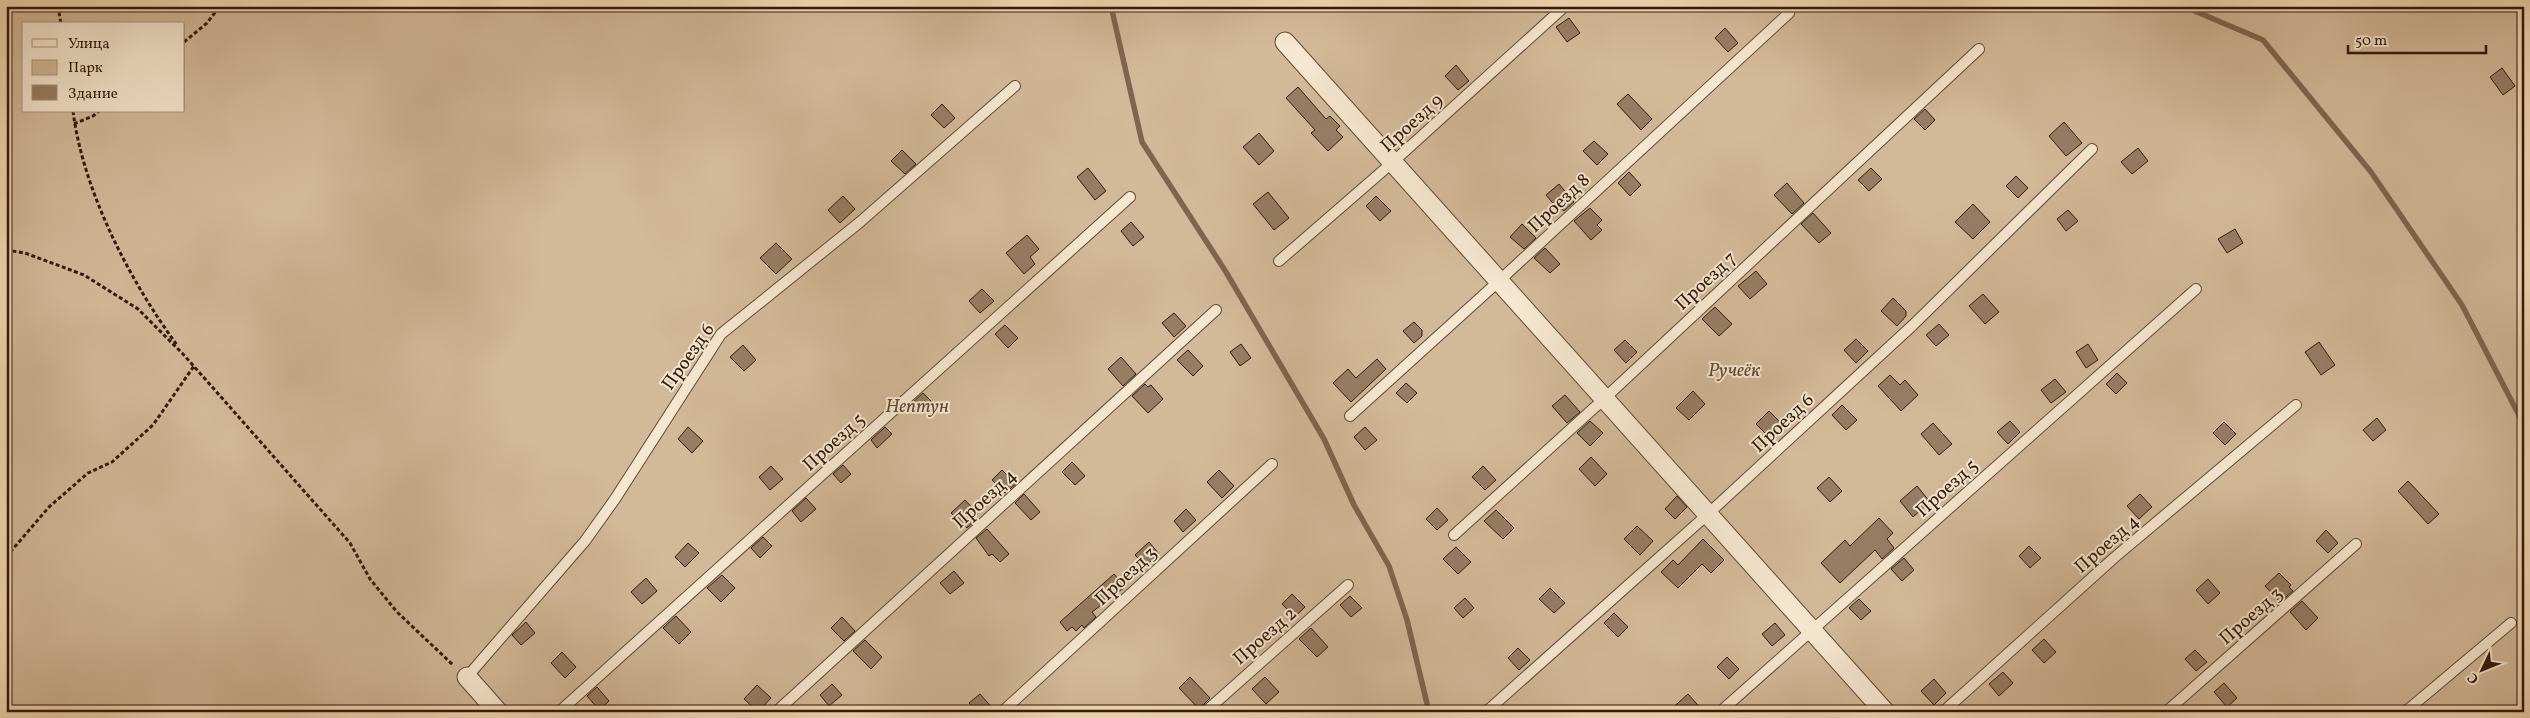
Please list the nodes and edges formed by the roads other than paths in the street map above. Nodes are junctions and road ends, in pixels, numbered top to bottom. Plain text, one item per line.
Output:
1 (1565, 6) edge
2 (1789, 13) dead end
3 (1285, 42) dead end
4 (1979, 49) dead end
5 (1015, 86) dead end
6 (2092, 149) dead end
7 (1393, 162) junction
8 (1130, 197) dead end
9 (1279, 260) dead end
10 (1499, 281) junction
11 (2196, 289) dead end
12 (1216, 310) dead end
13 (1605, 398) junction
14 (2296, 405) dead end
15 (1350, 416) dead end
16 (1272, 464) dead end
17 (1708, 514) junction
18 (1454, 535) dead end
19 (2356, 544) dead end
20 (1348, 585) dead end
21 (2511, 623) dead end
22 (1812, 630) junction
23 (466, 677) joint
24 (498, 712) edge
25 (559, 712) edge
26 (776, 712) edge
27 (1002, 712) edge
28 (1205, 712) edge
29 (1486, 712) edge
30 (1720, 712) edge
31 (1886, 712) edge
32 (1943, 712) edge
33 (2166, 712) edge
34 (2405, 712) edge

1 - 7 lane, Проезд 9
2 - 10 lane, Проезд 8
3 - 7 street
4 - 13 lane, Проезд 7
5 - 23 lane, Проезд 6
6 - 17 lane, Проезд 6
7 - 9 lane, Проезд 9
7 - 10 street
8 - 25 lane, Проезд 5
10 - 13 street
10 - 15 lane, Проезд 8
11 - 22 lane, Проезд 5
12 - 26 lane, Проезд 4
13 - 17 street
13 - 18 lane, Проезд 7
14 - 32 lane, Проезд 4
16 - 27 lane, Проезд 3
17 - 22 street
17 - 29 lane, Проезд 6
19 - 33 lane, Проезд 3
20 - 28 lane, Проезд 2
21 - 34 lane
22 - 30 lane, Проезд 5
22 - 31 street
23 - 24 street

